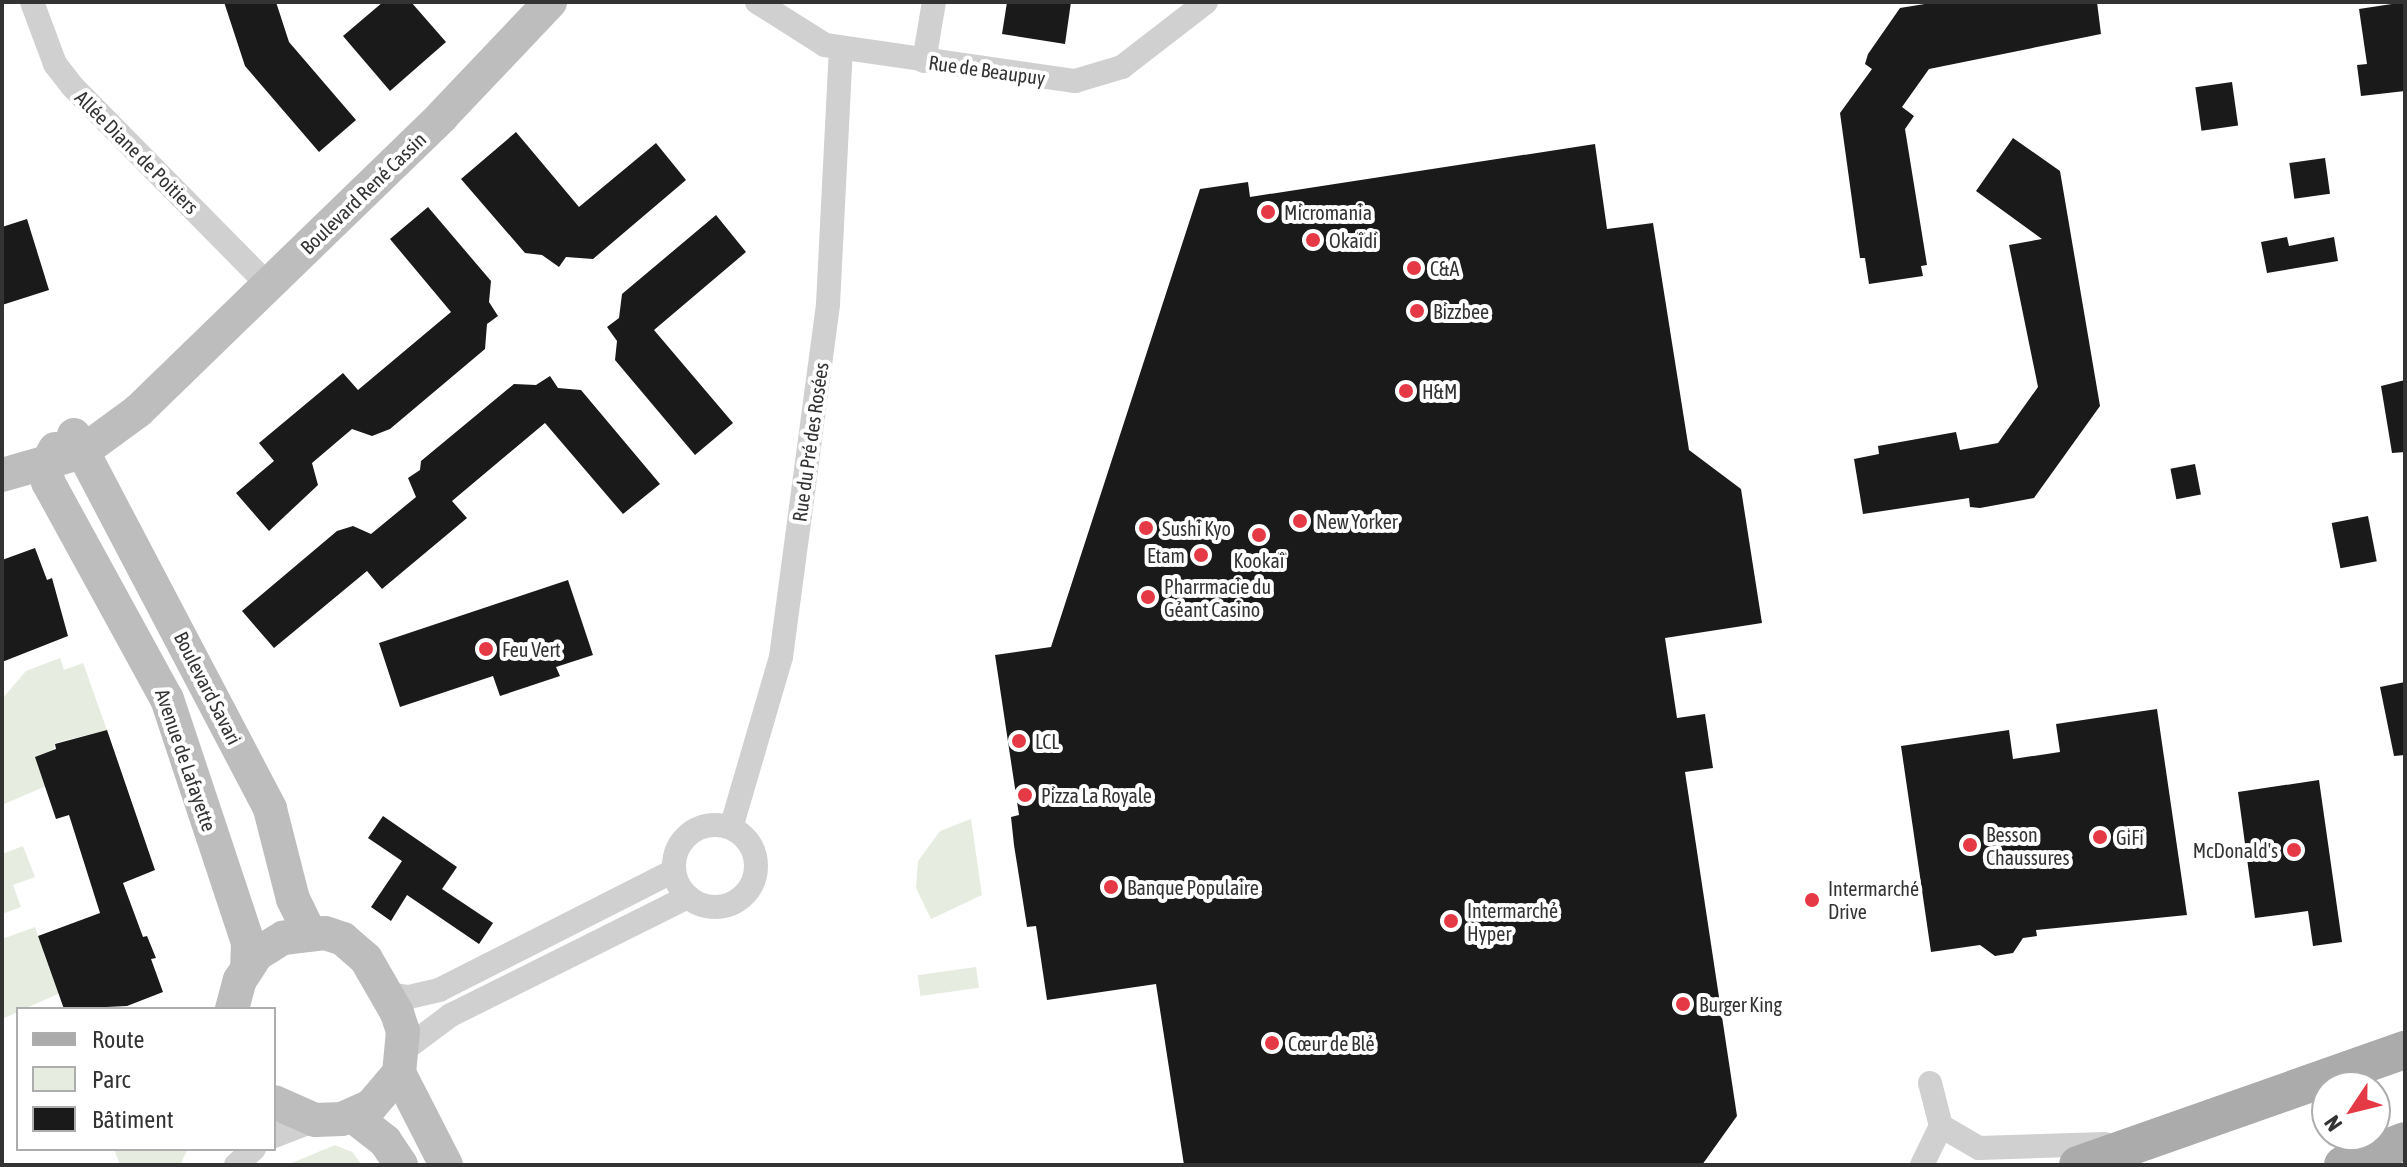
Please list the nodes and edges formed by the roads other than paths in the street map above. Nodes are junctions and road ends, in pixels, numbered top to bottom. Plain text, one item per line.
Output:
1 (32, 2) edge
2 (550, 2) edge
3 (757, 2) edge
4 (934, 2) edge
5 (1206, 2) edge
6 (841, 48) junction
7 (924, 61) junction
8 (269, 286) junction
9 (63, 455) junction
10 (2, 458) edge
11 (2, 475) edge
12 (2, 491) edge
13 (731, 828) junction
14 (674, 871) junction
15 (688, 897) junction
16 (310, 934) junction
17 (247, 966) junction
18 (387, 994) junction
19 (233, 1007) edge
20 (2405, 1050) edge
21 (402, 1061) junction
22 (1930, 1083) dead end
23 (276, 1103) edge
24 (353, 1116) junction
25 (315, 1120) junction
26 (1941, 1126) junction
27 (276, 1135) edge
28 (2405, 1141) edge
29 (2144, 1142) junction
30 (401, 1165) edge
31 (446, 1165) edge
32 (1922, 1165) edge
33 (2078, 1165) edge
34 (2343, 1165) edge

1 - 8 street, Allée Diane de Poitiers
2 - 8 street, Boulevard René Cassin
3 - 6 street, Rue de Beaupuy
4 - 7 street
5 - 7 street, Rue de Beaupuy
6 - 7 street, Rue de Beaupuy
6 - 13 street, Rue du Pré des Rosées
8 - 9 street, Boulevard René Cassin
9 - 10 street
9 - 11 street
9 - 12 street
9 - 16 street, Boulevard Savari
9 - 17 street, Avenue de Lafayette
13 - 14 street
13 - 15 street
14 - 15 street
14 - 18 street
15 - 21 street
16 - 17 street
16 - 18 street
17 - 19 street, Avenue de Lafayette
18 - 21 street
20 - 29 main road
21 - 24 street
21 - 31 street
22 - 26 street
23 - 25 street
24 - 25 street
24 - 30 street
25 - 27 street
26 - 29 street
26 - 32 street
28 - 34 main road
29 - 33 main road

